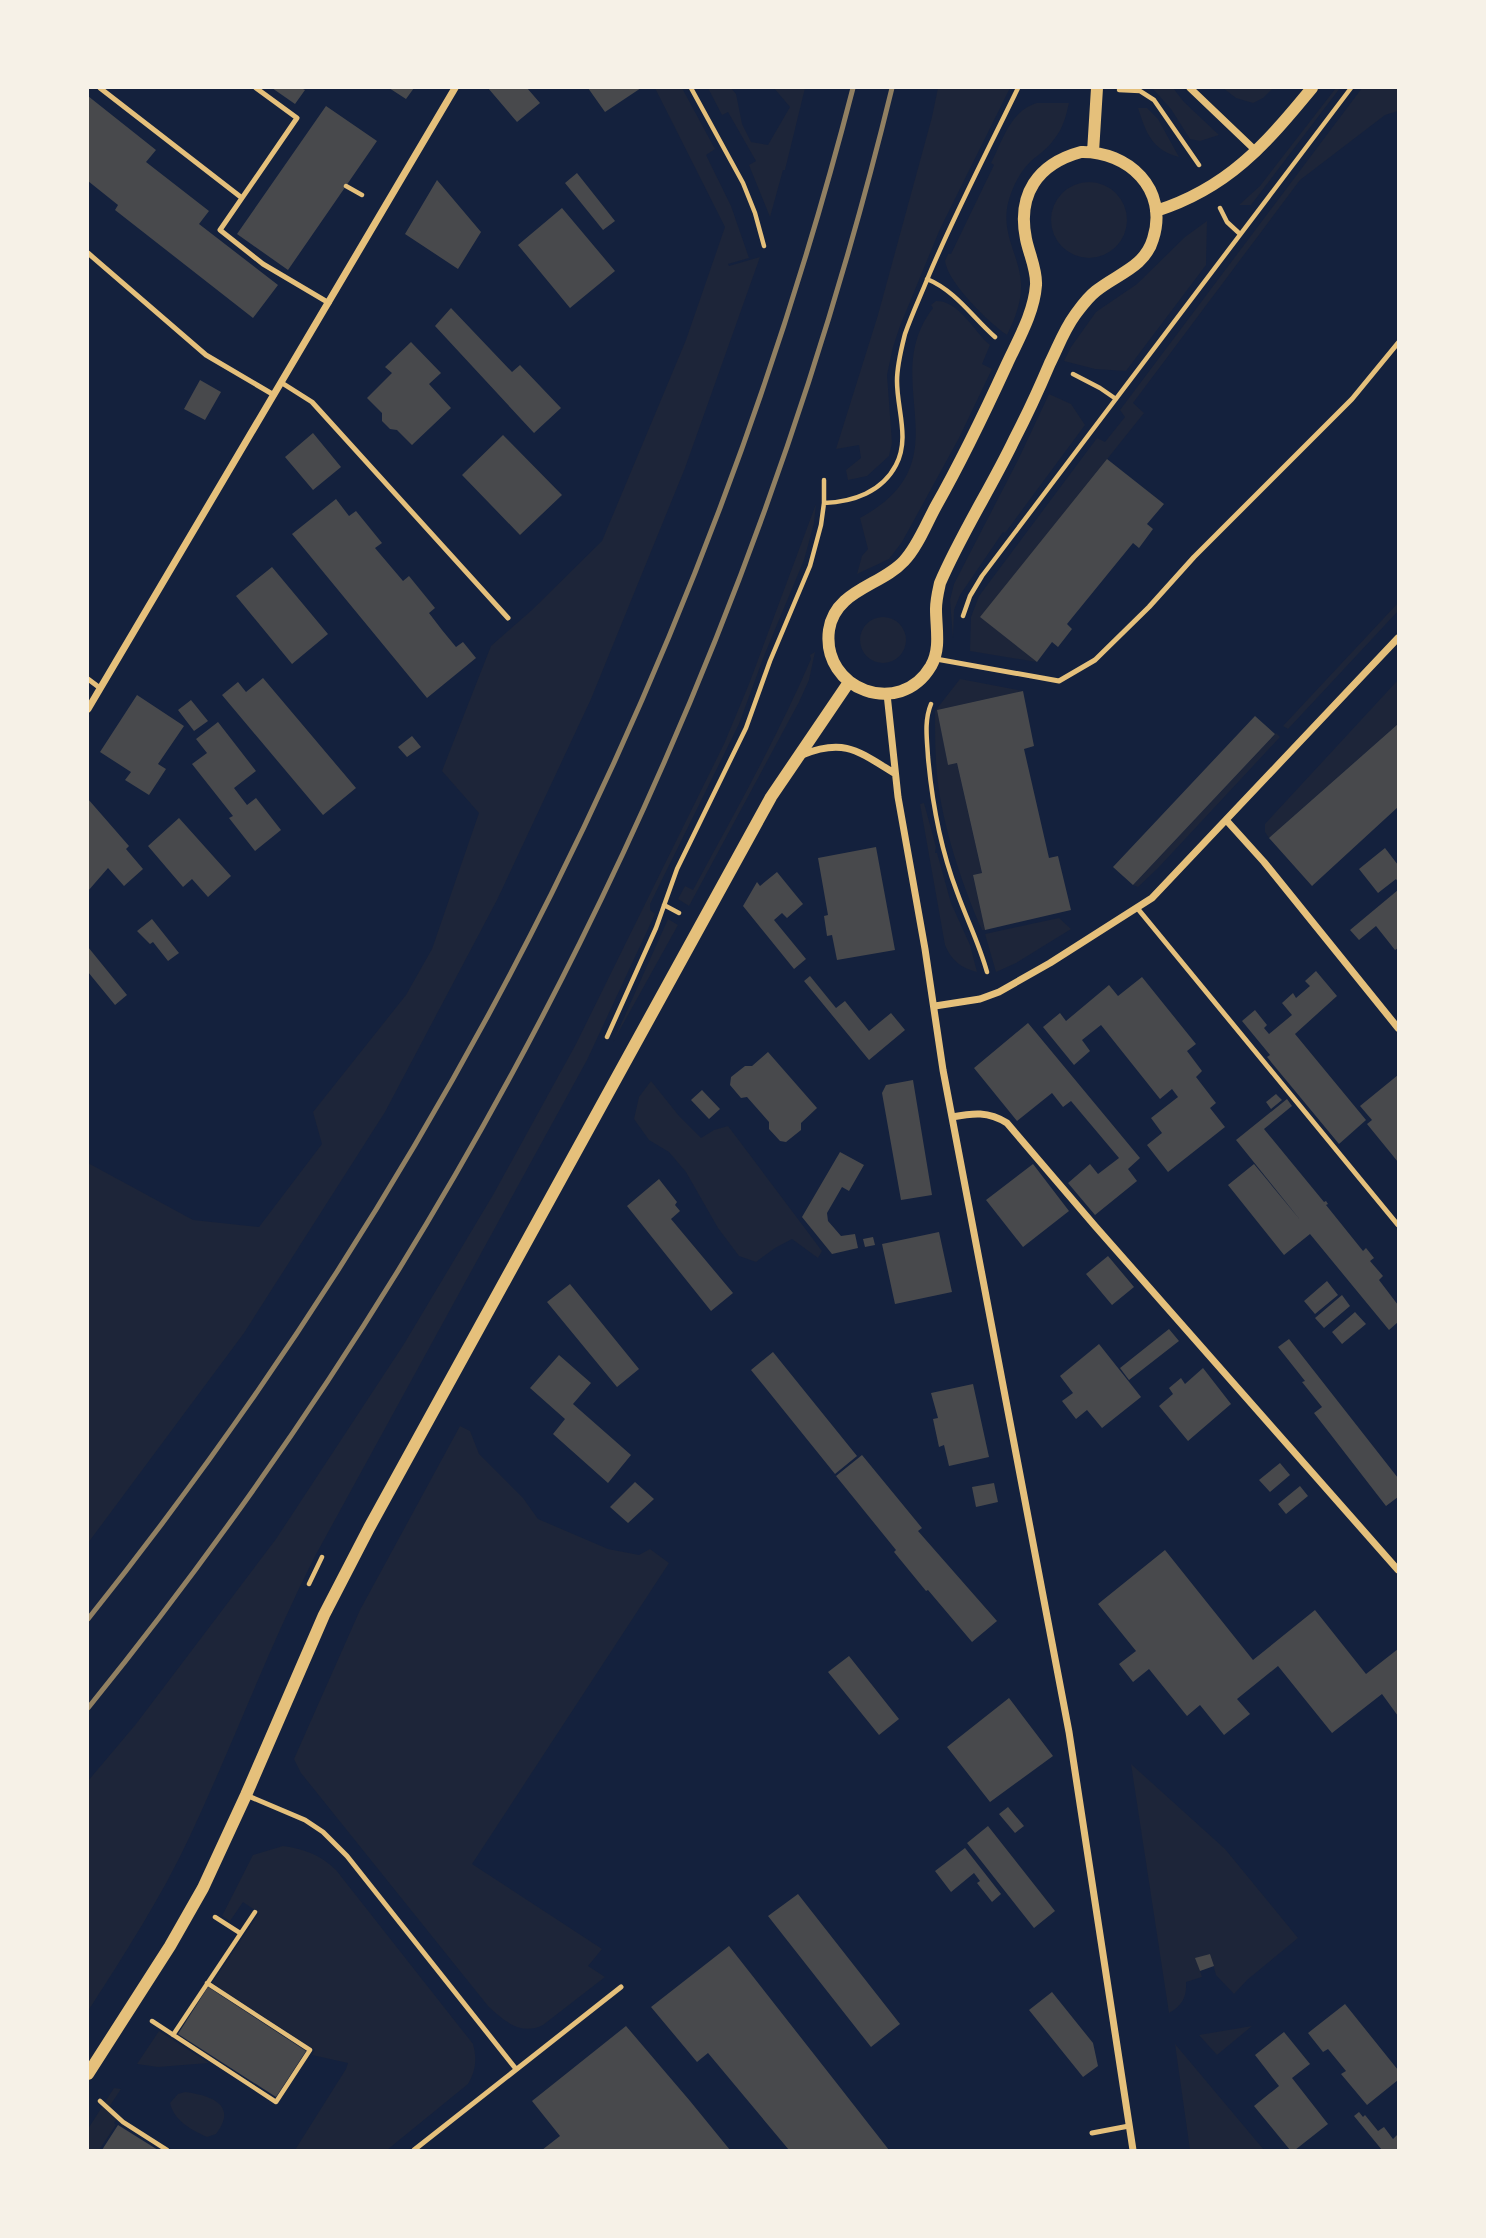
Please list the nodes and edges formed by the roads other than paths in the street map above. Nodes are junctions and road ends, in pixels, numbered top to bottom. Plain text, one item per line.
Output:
1 (100, 88) edge
2 (256, 88) edge
3 (455, 88) edge
4 (1097, 88) edge
5 (1189, 88) edge
6 (1312, 88) edge
7 (1256, 151) junction
8 (1093, 152) junction
9 (242, 198) junction
10 (1156, 211) junction
11 (88, 253) edge
12 (329, 303) junction
13 (1398, 343) edge
14 (282, 383) junction
15 (274, 396) junction
16 (508, 618) dead end
17 (1398, 638) edge
18 (934, 659) junction
19 (88, 680) edge
20 (849, 682) junction
21 (100, 688) junction
22 (887, 694) junction
23 (88, 709) edge
24 (798, 756) junction
25 (894, 773) junction
26 (1227, 821) junction
27 (1138, 909) junction
28 (934, 1006) junction
29 (1398, 1028) edge
30 (952, 1117) junction
31 (1398, 1225) edge
32 (1398, 1570) edge
33 (246, 1795) junction
34 (621, 1987) dead end
35 (516, 2069) junction
36 (88, 2074) edge
37 (1129, 2126) junction
38 (1092, 2133) dead end
39 (414, 2151) edge
40 (1133, 2151) edge

1 - 9 lane
2 - 9 lane
3 - 12 street
4 - 8 street
5 - 7 street
6 - 7 street
7 - 10 street
8 - 10 street
8 - 20 street
9 - 12 lane
10 - 18 street
11 - 15 lane
12 - 14 street
13 - 18 lane
14 - 15 street
14 - 16 lane
15 - 21 street
17 - 26 street
18 - 22 street
19 - 21 lane
20 - 22 street
20 - 24 street
21 - 23 street
22 - 25 street
24 - 25 street
24 - 33 street
25 - 28 street
26 - 27 street
26 - 29 street
27 - 28 street
27 - 31 lane
28 - 30 street
30 - 32 street
30 - 37 street
33 - 35 lane
33 - 36 street
34 - 35 lane
35 - 39 lane
37 - 38 lane
37 - 40 street

